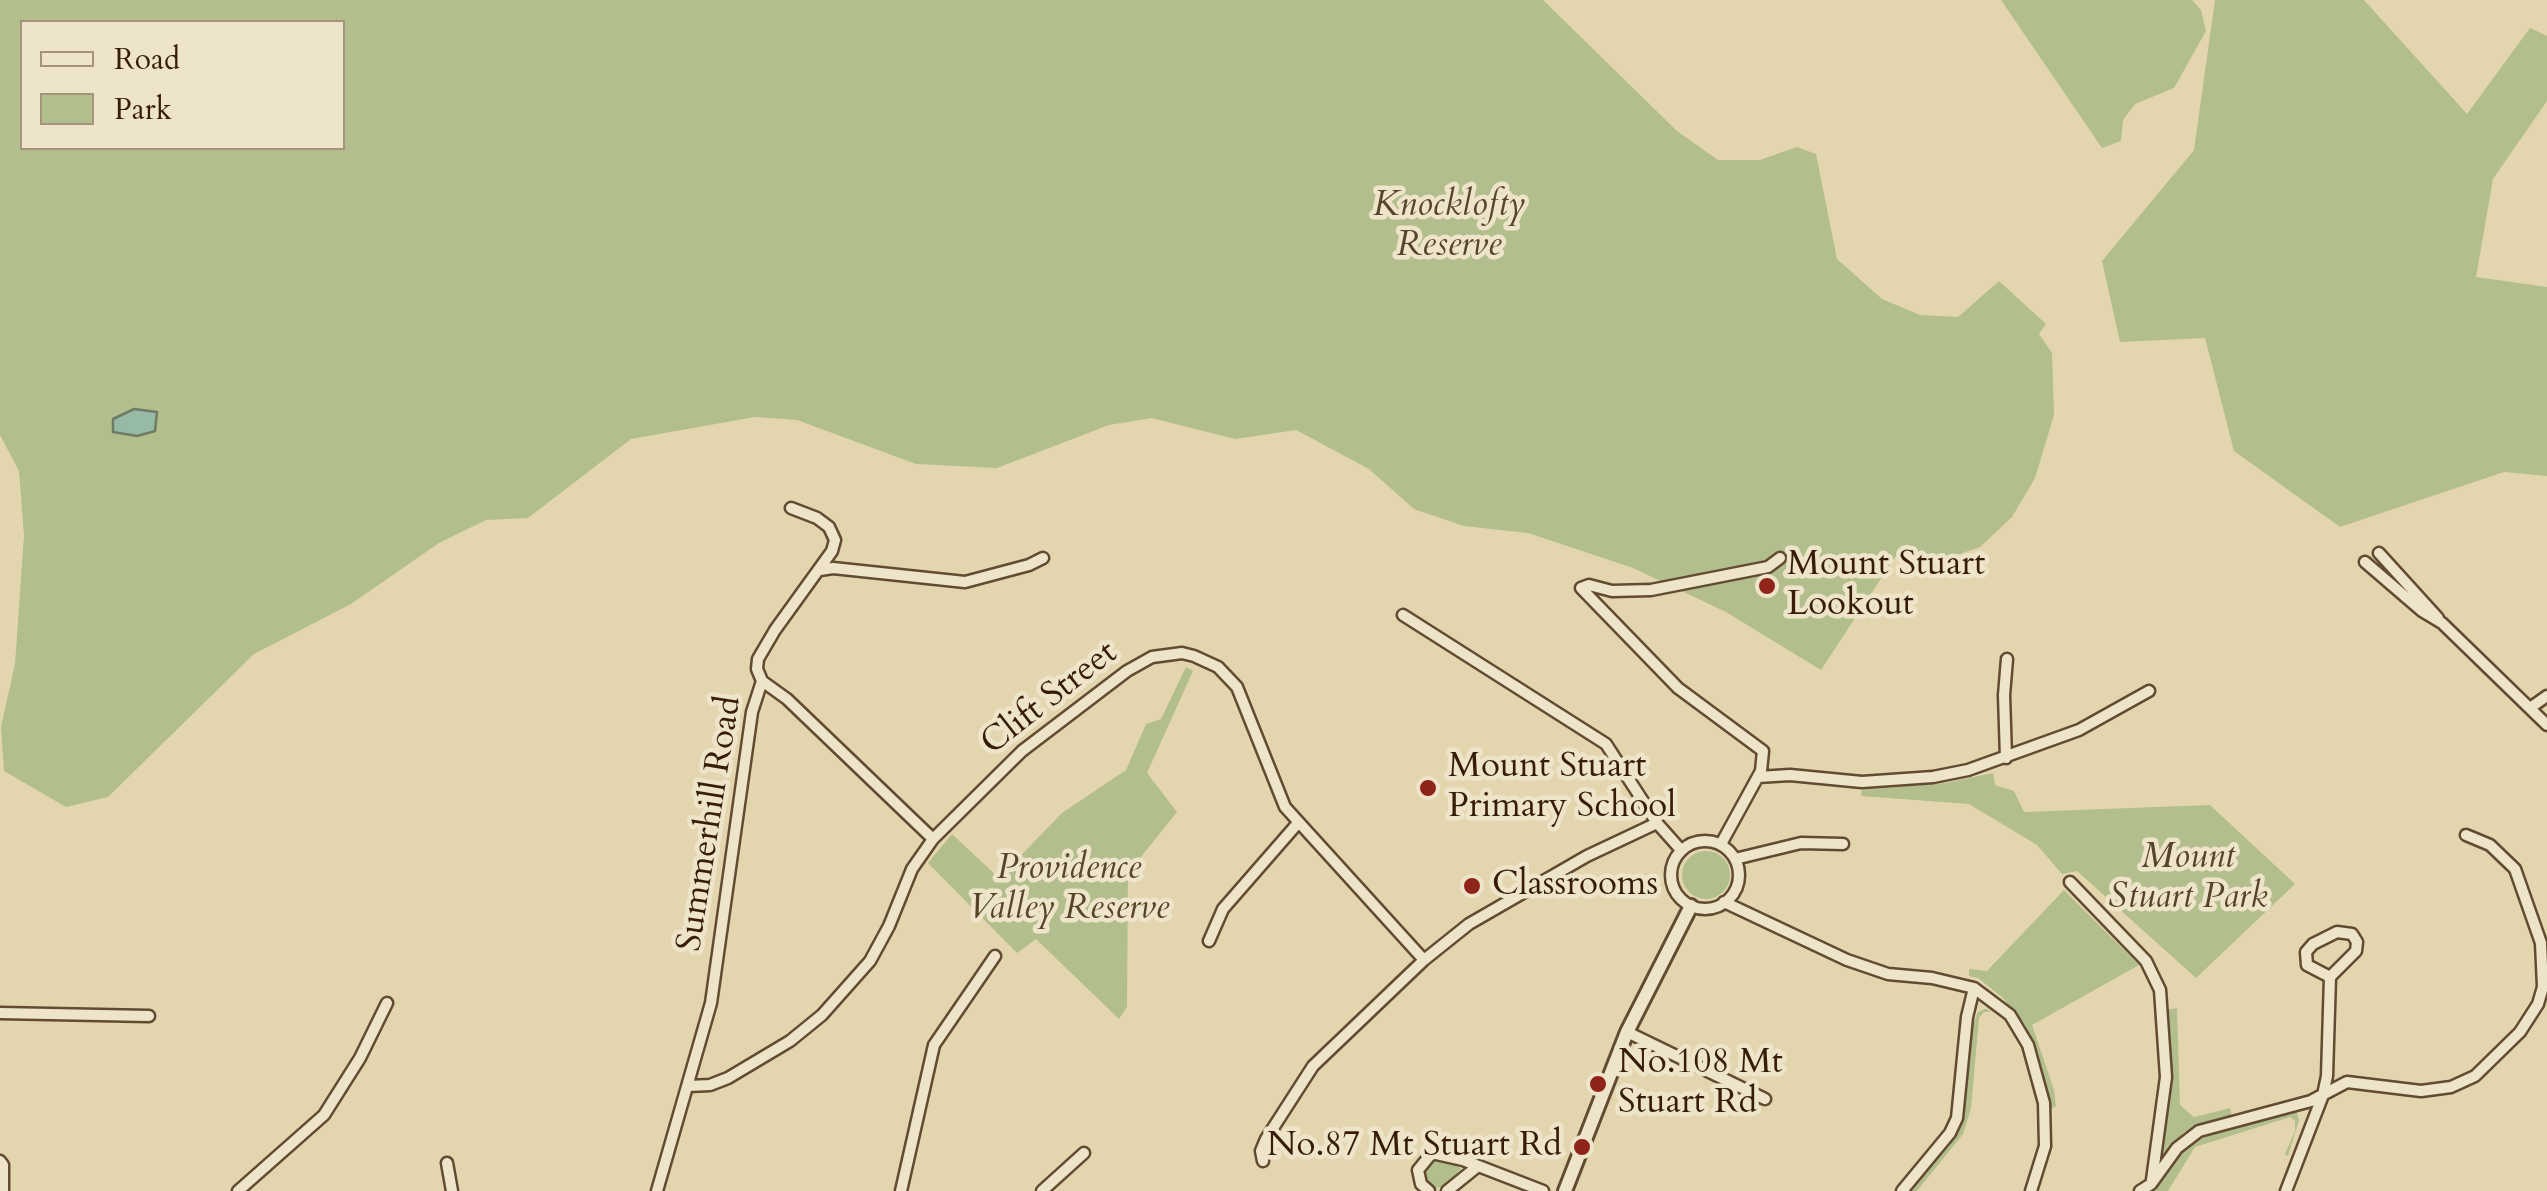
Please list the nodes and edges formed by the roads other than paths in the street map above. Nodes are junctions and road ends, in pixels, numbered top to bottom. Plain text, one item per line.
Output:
1 (792, 508) dead end
2 (2379, 553) dead end
3 (1043, 558) dead end
4 (1780, 558) dead end
5 (2365, 562) dead end
6 (820, 570) junction
7 (1403, 616) dead end
8 (2442, 622) junction
9 (2007, 659) dead end
10 (762, 682) junction
11 (2149, 691) dead end
12 (2547, 696) edge
13 (2530, 708) junction
14 (2547, 725) edge
15 (2006, 758) junction
16 (1758, 777) junction
17 (1298, 822) junction
18 (1657, 824) junction
19 (2466, 835) dead end
20 (933, 839) junction
21 (1721, 844) junction
22 (1844, 844) dead end
23 (1681, 850) junction
24 (1735, 859) junction
25 (2070, 882) dead end
26 (1724, 902) junction
27 (1691, 906) junction
28 (1208, 941) dead end
29 (995, 956) dead end
30 (1424, 960) junction
31 (2330, 977) junction
32 (1974, 988) junction
33 (387, 1003) dead end
34 (0, 1013) edge
35 (149, 1016) dead end
36 (1627, 1032) junction
37 (689, 1086) junction
38 (2323, 1095) junction
39 (1765, 1099) dead end
40 (1084, 1153) dead end
41 (1263, 1160) dead end
42 (2, 1163) edge
43 (448, 1163) dead end
44 (1478, 1166) junction
45 (2150, 1188) edge
46 (3, 1191) edge
47 (238, 1191) edge
48 (452, 1191) edge
49 (657, 1191) edge
50 (901, 1191) edge
51 (1042, 1191) edge
52 (1429, 1191) edge
53 (1447, 1191) edge
54 (1544, 1191) edge
55 (1565, 1191) edge
56 (1902, 1191) edge
57 (2031, 1191) edge
58 (2140, 1191) edge
59 (2286, 1191) edge

1 - 6 street, Summerhill Road
2 - 8 street
3 - 6 street
4 - 16 street
5 - 8 street
6 - 10 street, Summerhill Road
7 - 18 street
8 - 13 street
9 - 15 street
10 - 20 street
10 - 37 street, Summerhill Road
11 - 15 street
12 - 13 street
13 - 14 street
15 - 16 street
16 - 21 street
17 - 20 street, Clift Street
17 - 28 street
17 - 30 street, Clift Street
18 - 23 street
18 - 30 street
19 - 38 street
20 - 37 street, Clift Street
21 - 23 street
21 - 24 street
22 - 24 street
23 - 27 street
24 - 26 street
25 - 45 street
26 - 27 street
26 - 32 street
27 - 36 street
29 - 50 street
30 - 41 street
31 - 31 street
31 - 38 street
32 - 56 street
32 - 57 street
33 - 47 street
34 - 35 street
36 - 39 street
36 - 55 street
37 - 49 street, Summerhill Road
38 - 45 street
38 - 59 street
40 - 51 street
42 - 46 street
43 - 48 street
44 - 52 street
44 - 53 street
44 - 54 street
45 - 58 street

